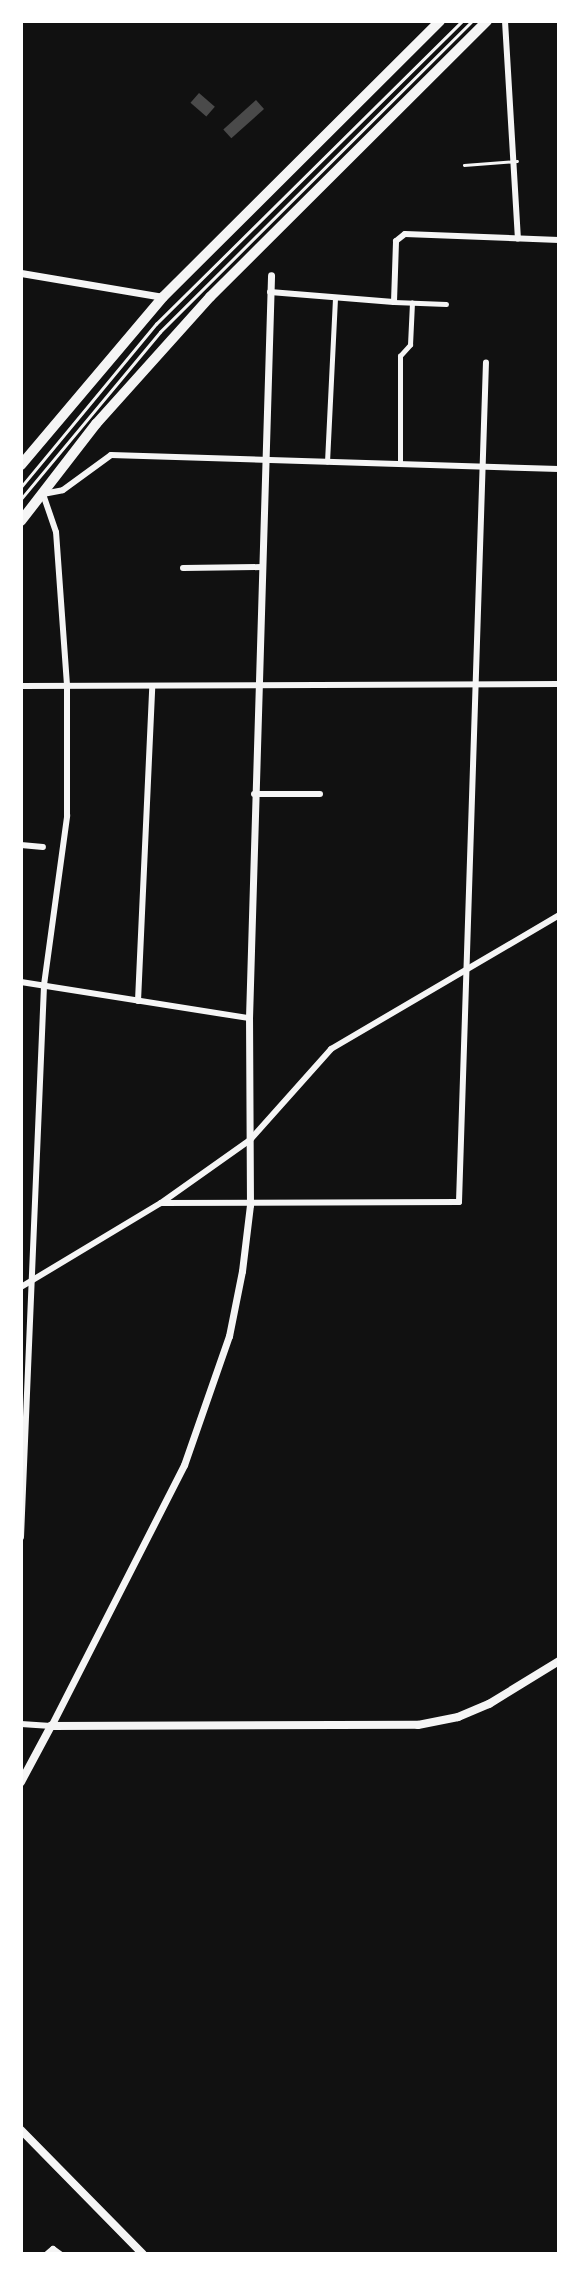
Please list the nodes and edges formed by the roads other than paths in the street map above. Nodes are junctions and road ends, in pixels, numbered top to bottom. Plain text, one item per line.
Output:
1 (440, 21) edge
2 (462, 21) edge
3 (472, 21) edge
4 (487, 21) edge
5 (505, 21) edge
6 (517, 161) junction
7 (464, 165) dead end
8 (518, 239) junction
9 (559, 240) edge
10 (21, 273) edge
11 (271, 275) dead end
12 (270, 292) junction
13 (163, 297) junction
14 (335, 300) junction
15 (394, 302) junction
16 (412, 303) junction
17 (446, 304) dead end
18 (486, 362) dead end
19 (263, 460) junction
20 (327, 462) junction
21 (400, 464) junction
22 (21, 465) edge
23 (483, 467) junction
24 (559, 469) edge
25 (21, 487) edge
26 (43, 494) junction
27 (21, 499) edge
28 (21, 521) edge
29 (261, 567) junction
30 (183, 568) dead end
31 (559, 684) edge
32 (67, 685) junction
33 (476, 685) junction
34 (21, 686) edge
35 (152, 687) junction
36 (258, 688) junction
37 (254, 794) junction
38 (320, 794) dead end
39 (21, 845) edge
40 (43, 847) dead end
41 (559, 915) edge
42 (467, 968) junction
43 (21, 982) edge
44 (44, 985) junction
45 (138, 1000) junction
46 (249, 1018) junction
47 (250, 1140) junction
48 (161, 1203) junction
49 (250, 1205) junction
50 (29, 1283) junction
51 (21, 1287) edge
52 (23, 1463) edge
53 (21, 1537) edge
54 (559, 1661) edge
55 (21, 1724) edge
56 (51, 1726) junction
57 (21, 1782) edge
58 (21, 2130) edge
59 (47, 2254) edge
60 (60, 2254) edge
61 (143, 2254) edge

1 - 13 highway
2 - 25 lane
3 - 27 lane
4 - 26 highway
5 - 6 street
6 - 7 lane
6 - 8 street
8 - 9 street
8 - 15 street
10 - 13 street
11 - 12 street
12 - 14 street
12 - 19 street
13 - 22 highway
14 - 15 street
14 - 20 street
15 - 16 street
16 - 17 street
16 - 21 street
18 - 23 street
19 - 20 street
19 - 26 street
19 - 29 street
20 - 21 street
21 - 23 street
23 - 24 street
23 - 33 street
26 - 28 highway
26 - 32 street
29 - 30 street
29 - 36 street
31 - 33 street
32 - 34 street
32 - 35 street
32 - 44 street
33 - 36 street
33 - 42 street
35 - 36 street
35 - 45 street
36 - 37 street
37 - 38 street
37 - 46 street
39 - 40 street
41 - 42 street
42 - 47 street
42 - 49 street
43 - 44 street
44 - 45 street
44 - 50 street
45 - 46 street
46 - 47 street
47 - 48 street
47 - 49 street
48 - 49 street
48 - 50 street
49 - 56 street
50 - 51 street
50 - 52 street
52 - 53 street
54 - 56 main road
55 - 56 street
56 - 57 main road
58 - 61 main road
59 - 60 street

